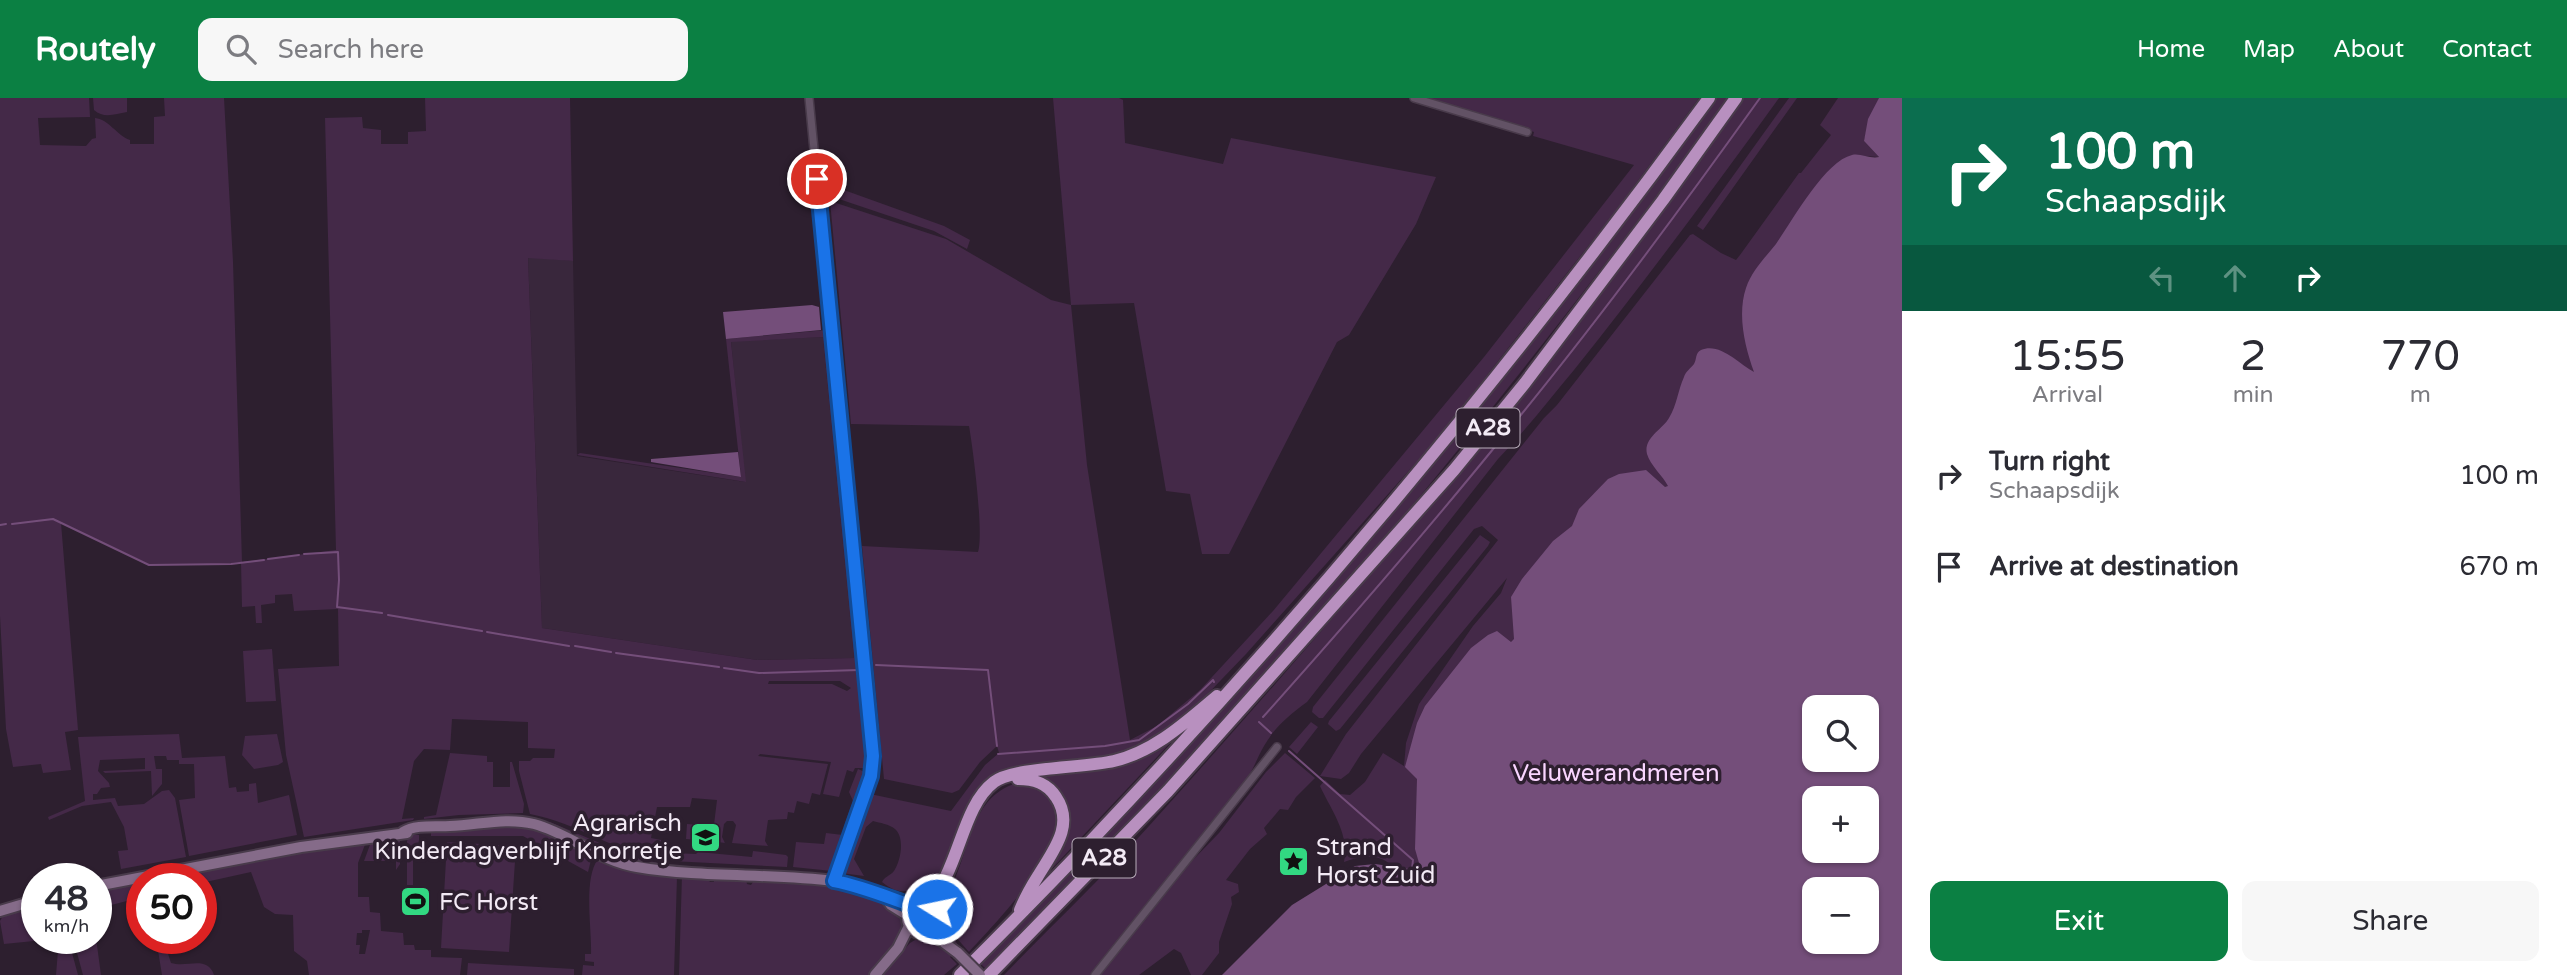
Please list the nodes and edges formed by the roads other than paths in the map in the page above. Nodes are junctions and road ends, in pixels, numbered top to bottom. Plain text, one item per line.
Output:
1 (810, 98) edge
2 (1414, 98) edge
3 (1709, 98) edge
4 (1736, 98) edge
5 (1527, 132) dead end
6 (1252, 666) junction
7 (1277, 747) dead end
8 (834, 881) junction
9 (112, 883) edge
10 (21, 905) edge
11 (932, 906) junction
12 (0, 911) edge
13 (912, 920) junction
14 (1015, 920) junction
15 (934, 929) junction
16 (875, 975) edge
17 (960, 975) edge
18 (980, 975) edge
19 (989, 975) edge
20 (1095, 975) edge

1 - 8 street
2 - 5 street
3 - 6 highway, A28
4 - 19 highway, A28
6 - 11 highway, A28
6 - 14 highway, A28
7 - 20 street
8 - 9 main road
8 - 13 main road
10 - 12 main road
11 - 13 main road
11 - 14 highway, A28
11 - 15 main road
13 - 15 main road
13 - 16 main road
14 - 17 highway, A28
15 - 18 main road, bridge

